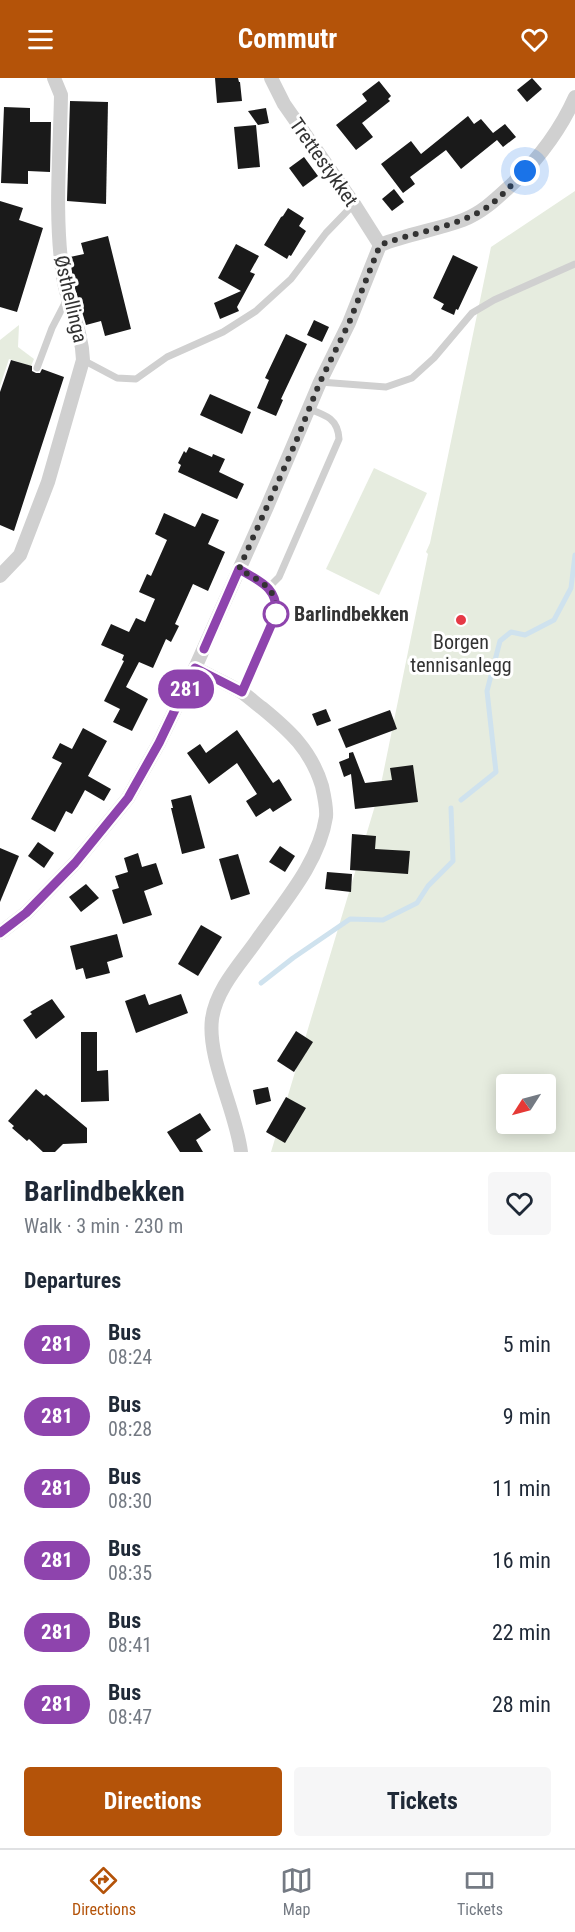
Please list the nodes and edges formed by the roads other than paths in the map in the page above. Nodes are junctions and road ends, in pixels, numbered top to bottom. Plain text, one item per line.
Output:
1 (54, 78) edge
2 (271, 78) edge
3 (575, 97) edge
4 (354, 204) junction
5 (380, 245) junction
6 (575, 264) edge
7 (67, 299) junction
8 (83, 360) junction
9 (37, 368) dead end
10 (320, 382) junction
11 (309, 409) junction
12 (239, 569) junction
13 (0, 576) edge
14 (268, 588) junction
15 (195, 668) junction
16 (242, 692) junction
17 (0, 933) edge
18 (241, 1152) edge

1 - 7 street, Østhellinga
2 - 4 street, Trettestykket
3 - 5 street
4 - 5 street, Trettestykket
4 - 8 lane
5 - 10 street
6 - 10 lane
7 - 8 street, Østhellinga
7 - 9 lane
8 - 13 street, Østhellinga
10 - 11 street
11 - 12 street
11 - 14 lane
12 - 14 lane
12 - 15 street
14 - 16 lane
15 - 16 street
15 - 17 street
16 - 18 street

